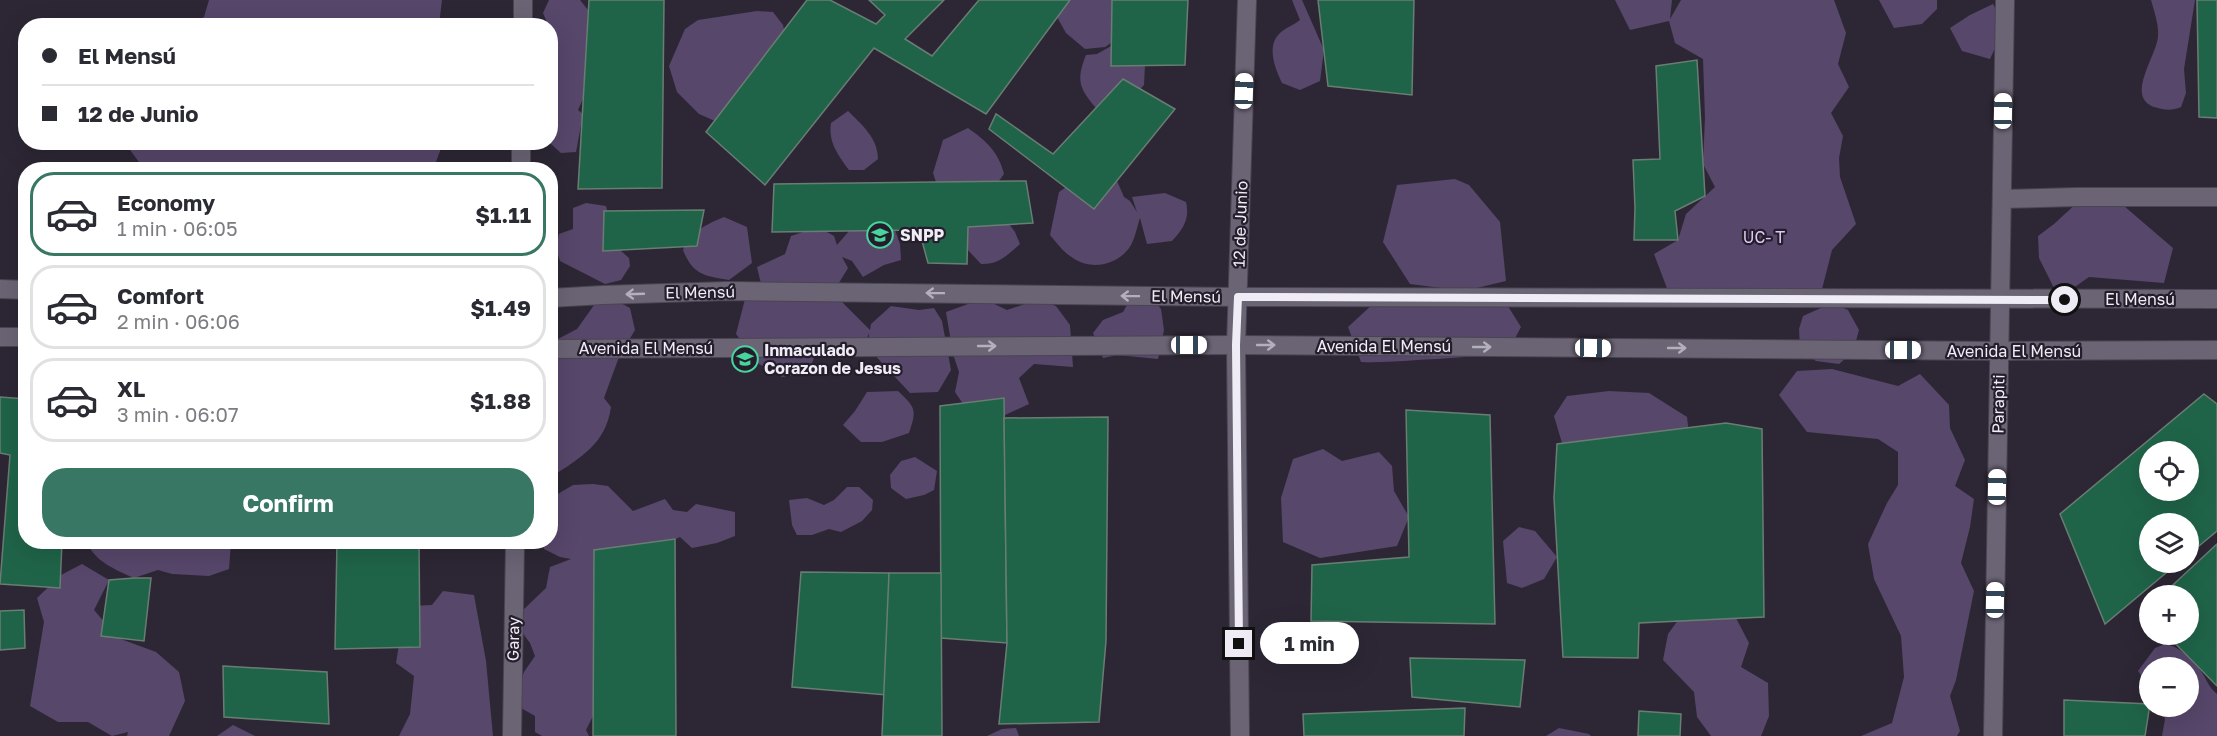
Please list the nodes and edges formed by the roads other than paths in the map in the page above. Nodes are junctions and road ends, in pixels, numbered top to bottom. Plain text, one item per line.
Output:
1 (523, 0) edge
2 (1247, 0) edge
3 (2005, 0) edge
4 (523, 18) edge
5 (2217, 197) edge
6 (2002, 199) junction
7 (0, 290) edge
8 (18, 290) edge
9 (1238, 297) junction
10 (558, 298) edge
11 (2217, 299) edge
12 (2000, 300) junction
13 (0, 337) edge
14 (18, 338) edge
15 (1236, 345) junction
16 (558, 349) edge
17 (2217, 350) edge
18 (1999, 351) junction
19 (515, 549) edge
20 (512, 736) edge
21 (1240, 736) edge
22 (1993, 736) edge

1 - 4 street
2 - 9 street, 12 de Junio
3 - 6 street, Parapiti
5 - 6 street
6 - 12 street, Parapiti
7 - 8 street
9 -> 10 street, El Mensú
9 - 12 street, El Mensú
9 - 15 street, 12 de Junio
11 - 12 street, El Mensú
12 - 18 street, Parapiti
13 - 14 street
16 -> 15 street, Avenida El Mensú
15 -> 18 street, Avenida El Mensú
15 - 21 street, 12 de Junio
17 - 18 street, Avenida El Mensú
18 - 22 street, Parapiti
19 - 20 street, Garay

